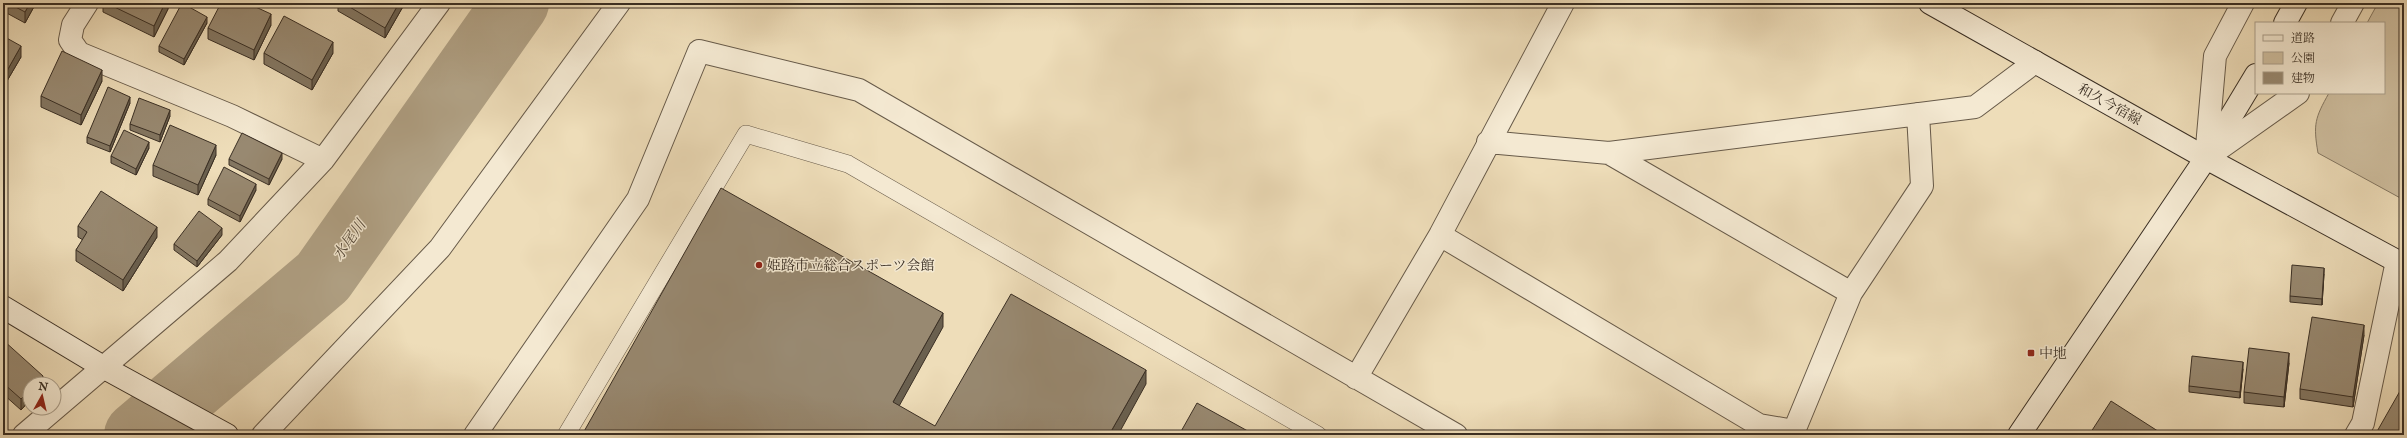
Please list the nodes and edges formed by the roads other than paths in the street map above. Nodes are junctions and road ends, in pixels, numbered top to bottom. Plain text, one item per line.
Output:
1 (87, 3) edge
2 (439, 3) edge
3 (1563, 3) edge
4 (1930, 3) edge
5 (2243, 3) edge
6 (2296, 3) edge
7 (2353, 3) edge
8 (613, 12) edge
9 (2286, 22) edge
10 (2343, 22) edge
11 (2035, 62) junction
12 (2255, 77) edge
13 (2297, 94) edge
14 (1918, 114) junction
15 (1488, 142) junction
16 (1609, 153) junction
17 (2206, 158) junction
18 (324, 160) junction
19 (1440, 235) junction
20 (2400, 263) edge
21 (1851, 293) junction
22 (3, 307) edge
23 (103, 367) junction
24 (1356, 378) junction
25 (1757, 430) edge
26 (24, 435) edge
27 (227, 435) edge
28 (262, 435) edge
29 (475, 435) edge
30 (566, 435) edge
31 (1318, 435) edge
32 (1456, 435) edge
33 (2019, 435) edge
34 (2356, 435) edge

1 - 18 street
2 - 18 street
3 - 15 street
4 - 11 street, 和久今宿線
5 - 17 street
6 - 9 street
7 - 10 street
8 - 28 street
11 - 14 street
11 - 17 street, 和久今宿線
12 - 17 street
13 - 17 street
14 - 16 street
14 - 21 street
15 - 16 street
15 - 19 street
16 - 21 street
17 - 20 street, 和久今宿線
17 - 33 street
18 - 23 street
19 - 24 street
19 - 25 street
20 - 34 street
21 - 25 street
22 - 23 street
23 - 26 street
23 - 27 street
24 - 29 street
24 - 32 street
30 - 31 lane

